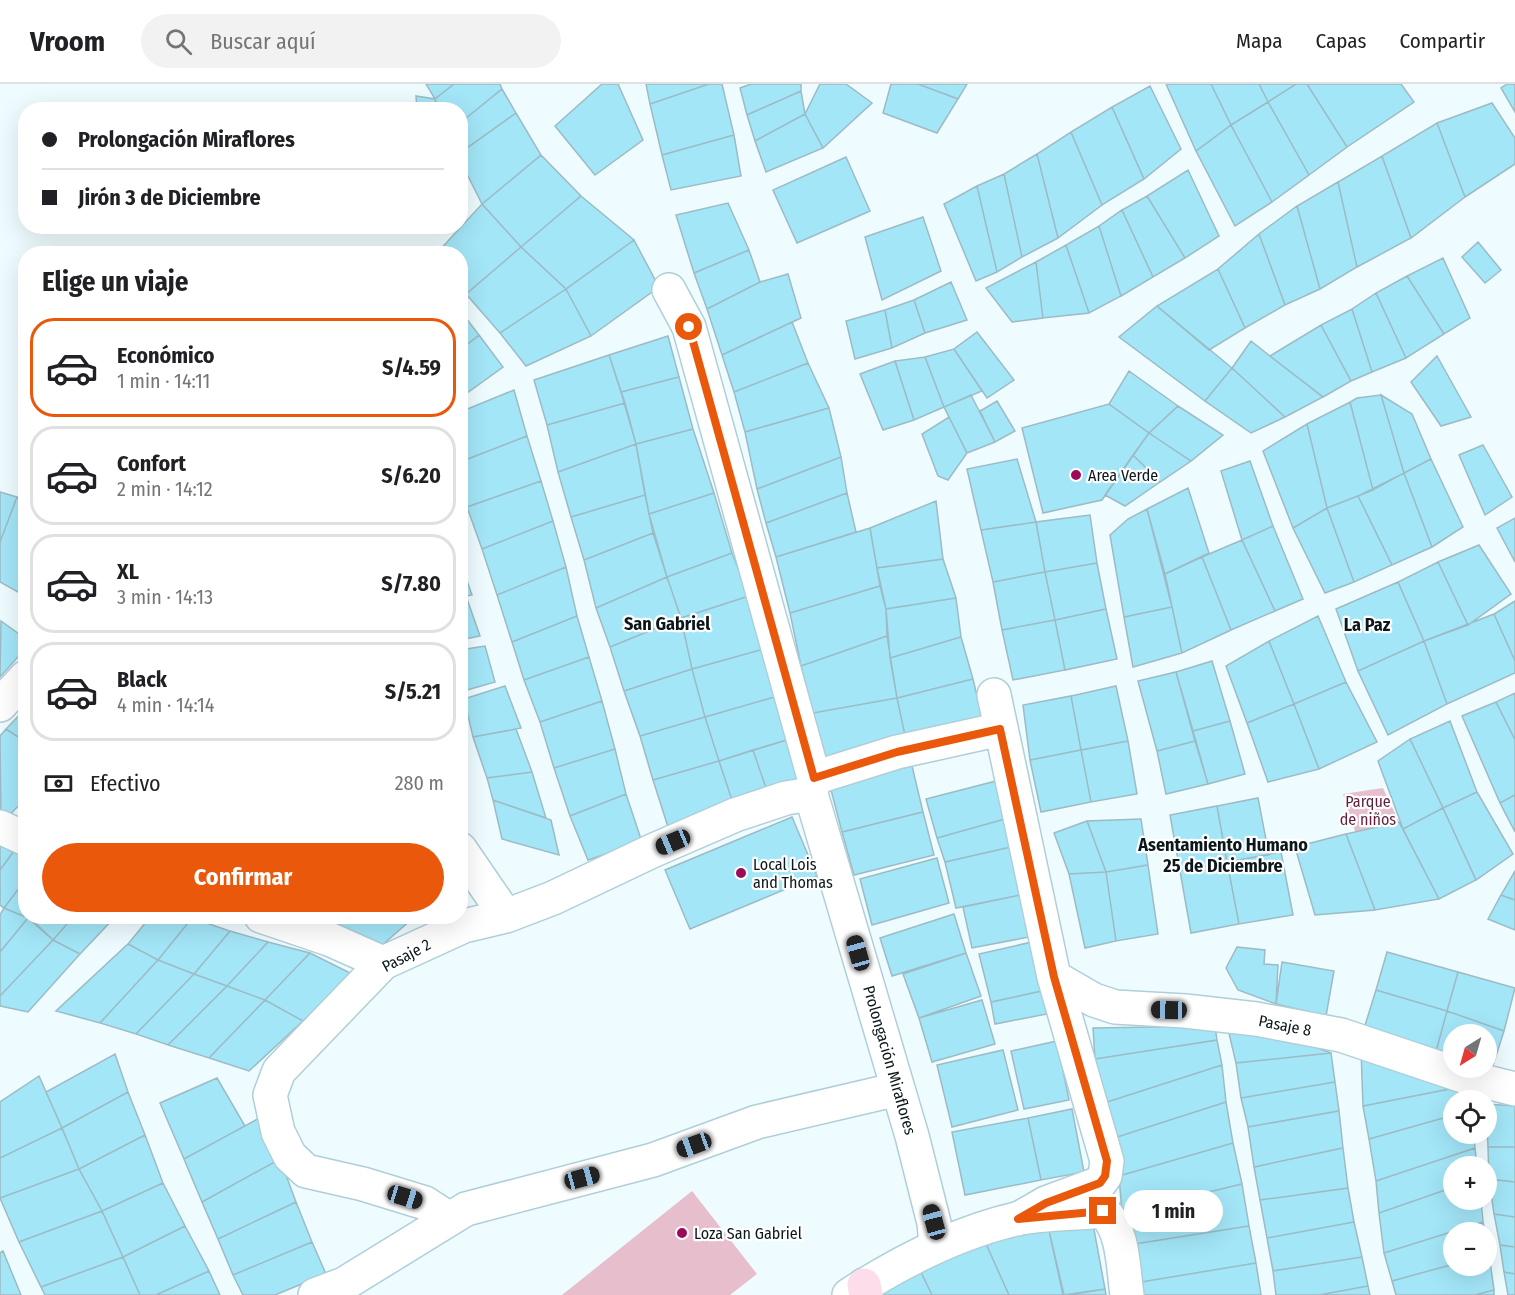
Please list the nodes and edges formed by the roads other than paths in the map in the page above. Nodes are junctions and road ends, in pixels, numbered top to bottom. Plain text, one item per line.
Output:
1 (669, 290) dead end
2 (18, 686) edge
3 (994, 695) dead end
4 (0, 705) edge
5 (1000, 729) junction
6 (812, 786) junction
7 (0, 827) edge
8 (18, 835) edge
9 (468, 861) edge
10 (506, 916) junction
11 (285, 924) edge
12 (383, 963) junction
13 (1054, 977) junction
14 (898, 1089) junction
15 (1515, 1089) edge
16 (448, 1218) junction
17 (1018, 1219) junction
18 (936, 1246) junction
19 (860, 1292) edge
20 (315, 1295) edge
21 (1127, 1295) edge

1 - 6 street, Prolongación Miraflores
2 - 4 street
3 - 5 street
5 - 6 street, Pasaje 2
5 - 13 street
6 - 10 street, Pasaje 2
6 - 14 street, Prolongación Miraflores
7 - 8 street
9 - 10 street
10 - 12 street, Pasaje 2
11 - 12 street
12 - 16 street, Pasaje 2
13 - 15 street, Pasaje 8
13 - 17 street
14 - 16 street
14 - 18 street, Prolongación Miraflores
16 - 20 street
17 - 18 street
17 - 21 street
18 - 19 street

